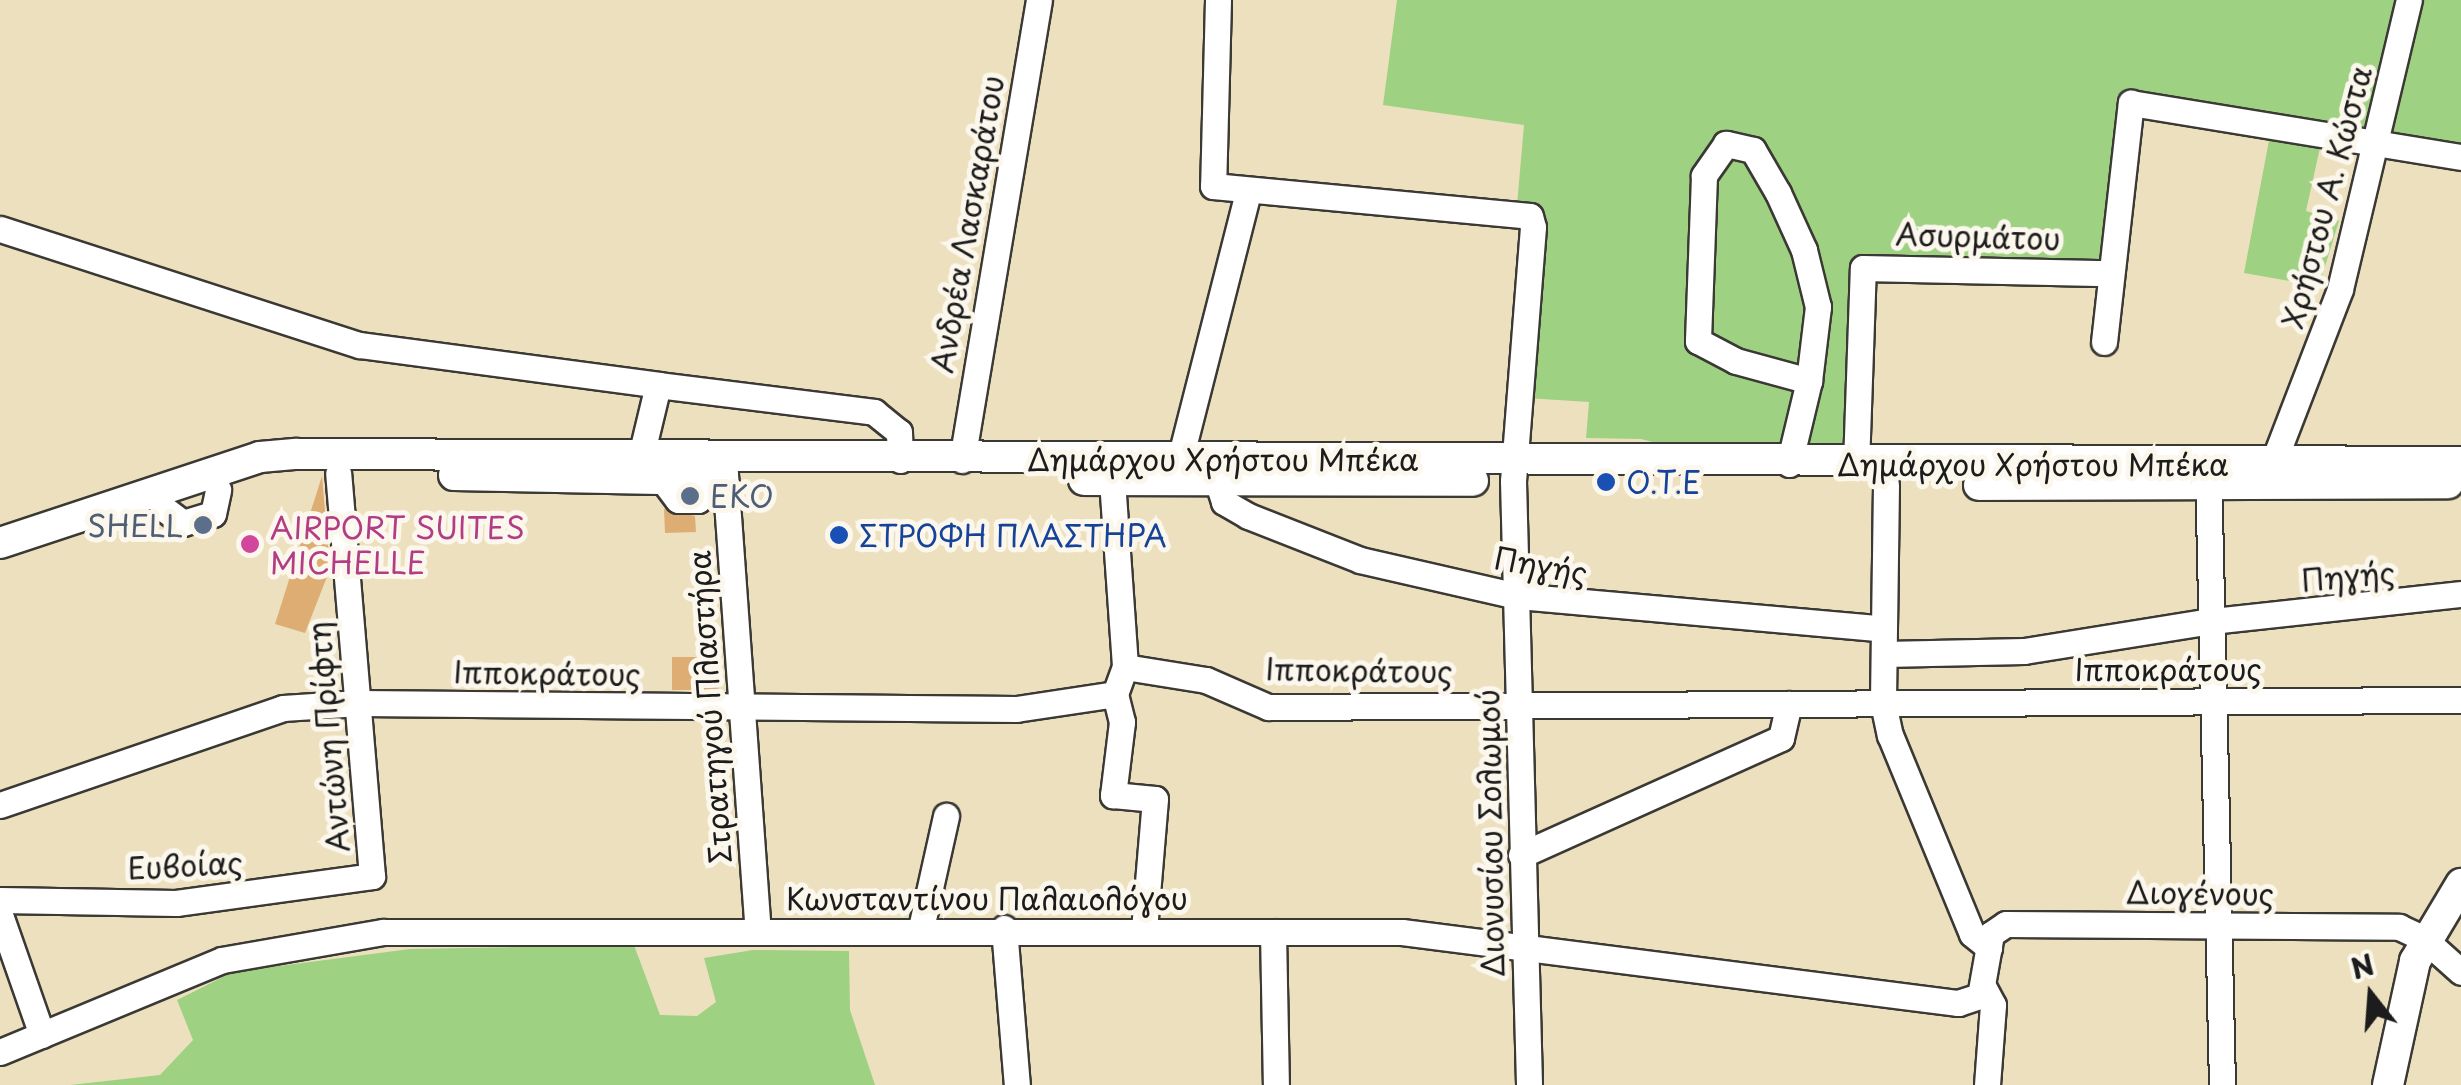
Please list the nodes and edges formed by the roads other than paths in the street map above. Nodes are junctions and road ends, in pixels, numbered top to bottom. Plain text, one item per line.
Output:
1 (1039, 0) edge
2 (1218, 0) edge
3 (2409, 0) edge
4 (2376, 140) junction
5 (2461, 157) edge
6 (1248, 193) junction
7 (0, 229) edge
8 (2108, 272) junction
9 (2104, 342) dead end
10 (1810, 380) junction
11 (658, 385) junction
12 (641, 456) junction
13 (1180, 458) junction
14 (900, 460) junction
15 (962, 460) junction
16 (2461, 462) edge
17 (2273, 463) junction
18 (1789, 464) junction
19 (1856, 465) junction
20 (1513, 470) junction
21 (338, 473) junction
22 (2208, 474) junction
23 (716, 480) junction
24 (1112, 480) junction
25 (1217, 480) junction
26 (2461, 483) edge
27 (1886, 485) junction
28 (0, 543) edge
29 (0, 561) edge
30 (2461, 594) edge
31 (1517, 596) junction
32 (2212, 621) junction
33 (1884, 642) junction
34 (1125, 666) junction
35 (1115, 694) junction
36 (2461, 700) edge
37 (2212, 702) junction
38 (359, 703) junction
39 (1884, 703) junction
40 (1519, 704) junction
41 (1789, 704) junction
42 (742, 707) junction
43 (0, 805) edge
44 (946, 816) dead end
45 (1521, 855) junction
46 (372, 876) joint
47 (2461, 884) edge
48 (0, 900) edge
49 (0, 914) edge
50 (2218, 926) junction
51 (921, 928) junction
52 (1004, 928) junction
53 (758, 929) junction
54 (1144, 930) junction
55 (1273, 932) junction
56 (2424, 938) junction
57 (1525, 947) junction
58 (1990, 948) junction
59 (2461, 972) edge
60 (1984, 988) junction
61 (42, 1035) junction
62 (0, 1052) edge
63 (1017, 1085) edge
64 (1276, 1085) edge
65 (1529, 1085) edge
66 (1987, 1085) edge
67 (2222, 1085) edge
68 (2388, 1085) edge

1 - 15 street, Ανδρέα Λασκαράτου
2 - 6 street
3 - 4 street, Χρήστου Α. Κώστα
4 - 5 street
4 - 8 street
4 - 17 street, Χρήστου Α. Κώστα
6 - 13 street
6 - 20 street, Διονυσίου Σολωμού
7 - 11 street
8 - 9 street
8 - 19 street, Ασυρμάτου
10 - 10 street
10 - 18 street
11 - 12 street
11 - 14 street
12 - 23 main road, Δημάρχου Χρήστου Μπέκα
12 - 28 main road, Δημάρχου Χρήστου Μπέκα
13 - 15 main road, Δημάρχου Χρήστου Μπέκα
13 - 20 main road, Δημάρχου Χρήστου Μπέκα
14 - 15 main road, Δημάρχου Χρήστου Μπέκα
14 - 23 main road, Δημάρχου Χρήστου Μπέκα
16 - 17 main road, Δημάρχου Χρήστου Μπέκα
17 - 22 main road, Δημάρχου Χρήστου Μπέκα
18 - 19 main road, Δημάρχου Χρήστου Μπέκα
18 - 20 main road, Δημάρχου Χρήστου Μπέκα
19 - 22 main road, Δημάρχου Χρήστου Μπέκα
20 - 25 main road, Δημάρχου Χρήστου Μπέκα
20 - 27 main road, Δημάρχου Χρήστου Μπέκα
20 - 31 street, Διονυσίου Σολωμού
21 - 23 main road, Δημάρχου Χρήστου Μπέκα
21 - 29 main road, Δημάρχου Χρήστου Μπέκα
21 - 38 street, Αντώνη Πρίφτη
22 - 26 main road, Δημάρχου Χρήστου Μπέκα
22 - 27 main road, Δημάρχου Χρήστου Μπέκα
22 - 32 street
23 - 24 main road, Δημάρχου Χρήστου Μπέκα
23 - 42 street, Στρατηγού Πλαστήρα
24 - 25 main road, Δημάρχου Χρήστου Μπέκα
24 - 34 street
25 - 31 street, Πηγής
27 - 33 street
30 - 32 street, Πηγής
31 - 33 street, Πηγής
31 - 40 street, Διονυσίου Σολωμού
32 - 33 street, Πηγής
32 - 37 street
33 - 39 street
34 - 35 street
34 - 40 street, Ιπποκράτους
35 - 42 street, Ιπποκράτους
35 - 54 street
36 - 37 street, Ιπποκράτους
37 - 39 street, Ιπποκράτους
37 - 50 street
38 - 42 street, Ιπποκράτους
38 - 43 street, Ιπποκράτους
38 - 46 street, Αντώνη Πρίφτη
39 - 41 street, Ιπποκράτους
39 - 58 street
40 - 41 street, Ιπποκράτους
40 - 45 street, Διονυσίου Σολωμού
41 - 45 street
42 - 53 street, Στρατηγού Πλαστήρα
44 - 51 street
45 - 57 street, Διονυσίου Σολωμού
46 - 48 street, Ευβοίας
47 - 56 main road
49 - 61 street
50 - 56 street, Διογένους
50 - 58 street, Διογένους
50 - 67 street
51 - 52 street, Κωνσταντίνου Παλαιολόγου
51 - 53 street, Κωνσταντίνου Παλαιολόγου
52 - 54 street, Κωνσταντίνου Παλαιολόγου
52 - 63 street
53 - 61 street, Κωνσταντίνου Παλαιολόγου
54 - 55 street, Κωνσταντίνου Παλαιολόγου
55 - 57 street, Κωνσταντίνου Παλαιολόγου
55 - 64 street
56 - 59 street
56 - 68 main road
57 - 60 street, Κωνσταντίνου Παλαιολόγου
57 - 65 street, Διονυσίου Σολωμού
58 - 60 street
60 - 66 street
61 - 62 street, Κωνσταντίνου Παλαιολόγου

